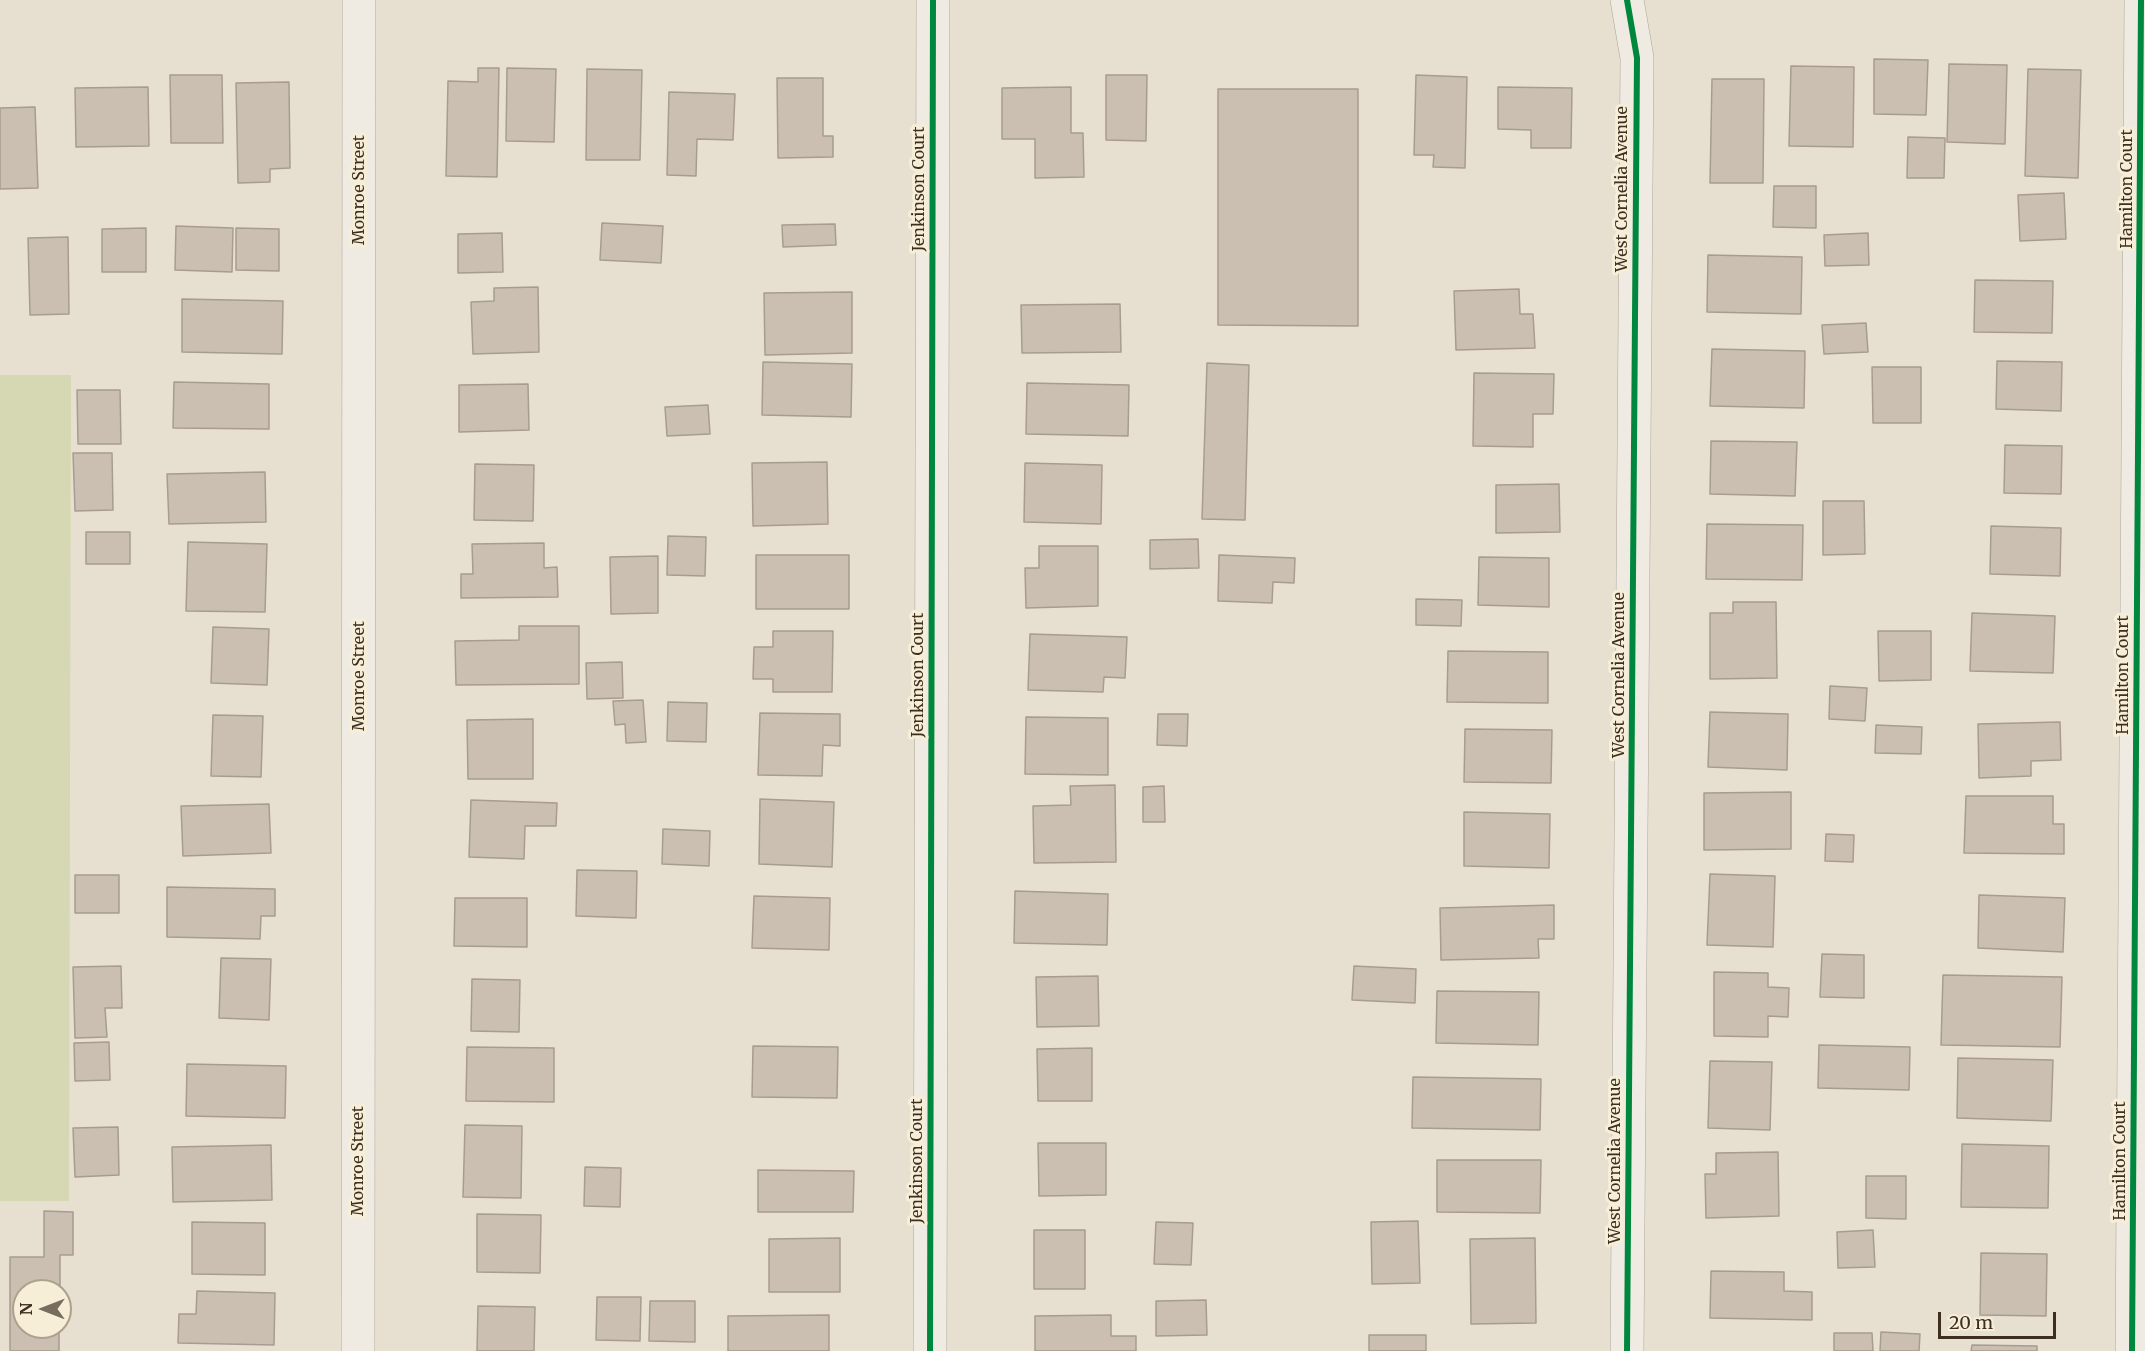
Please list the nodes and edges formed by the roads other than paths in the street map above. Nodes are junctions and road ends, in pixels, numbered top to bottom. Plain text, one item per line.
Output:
1 (359, 0) edge
2 (933, 0) edge
3 (1627, 0) edge
4 (2141, 0) edge
5 (358, 1351) edge
6 (930, 1351) edge
7 (1627, 1351) edge
8 (2132, 1351) edge

1 - 5 street, Monroe Street
2 - 6 street, Jenkinson Court
3 - 7 street, West Cornelia Avenue
4 - 8 street, Hamilton Court

